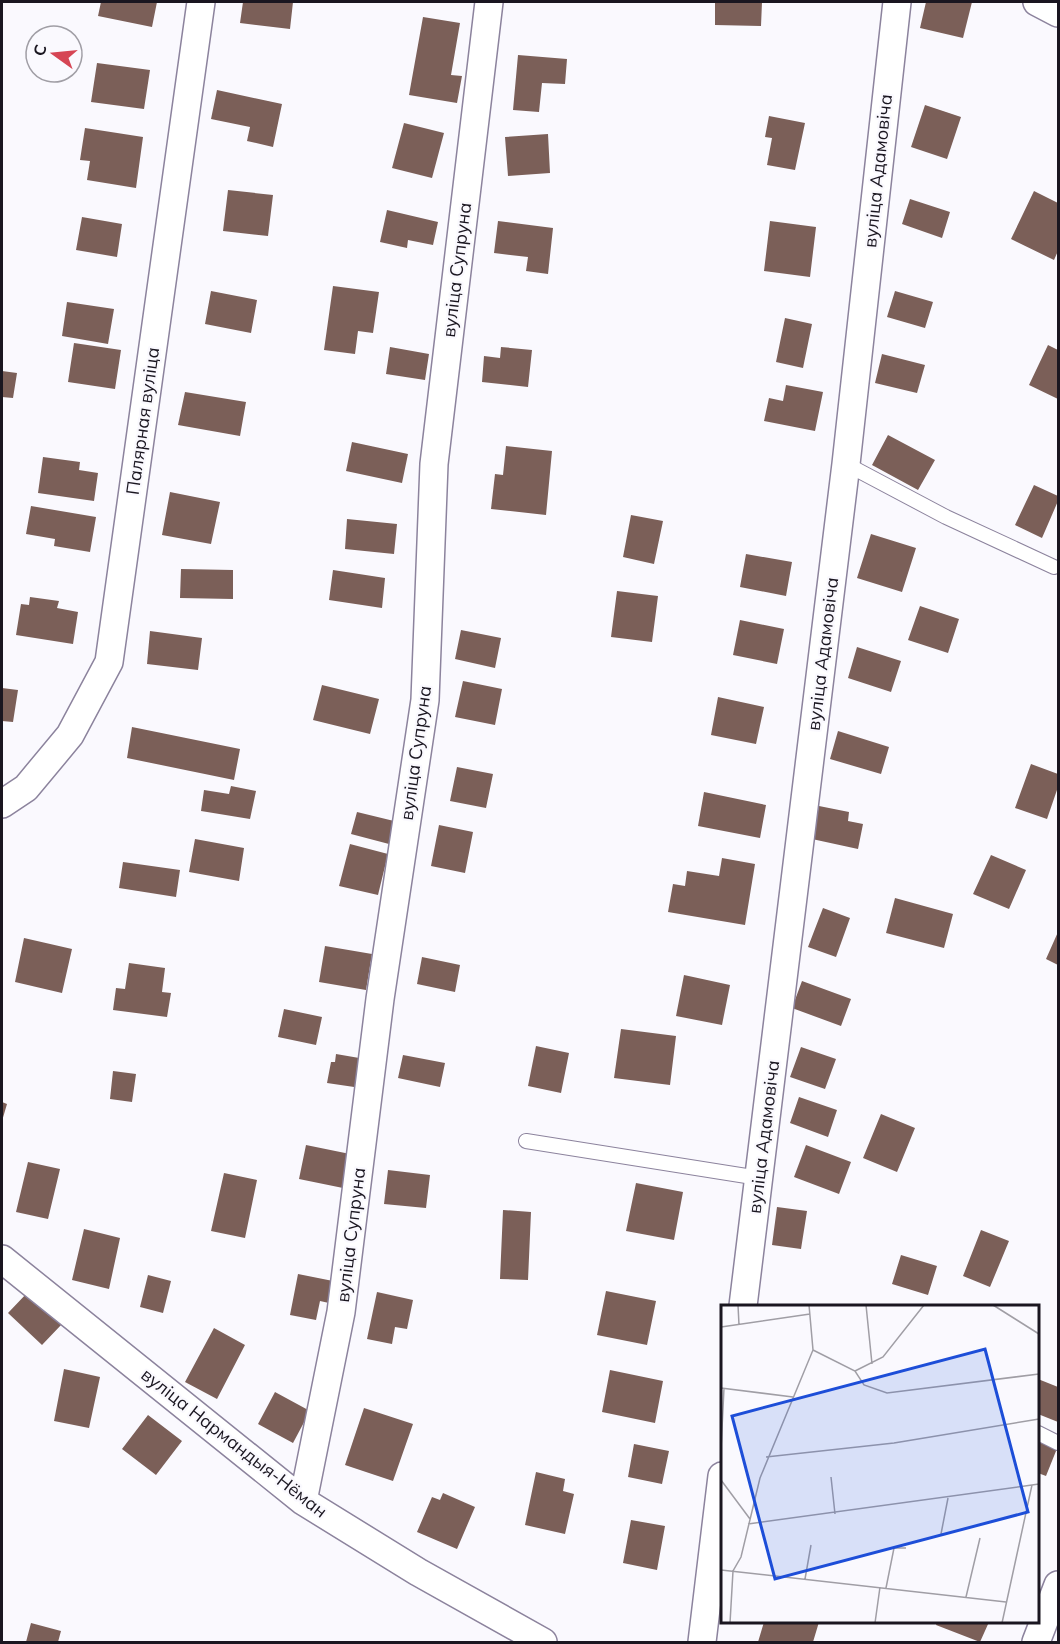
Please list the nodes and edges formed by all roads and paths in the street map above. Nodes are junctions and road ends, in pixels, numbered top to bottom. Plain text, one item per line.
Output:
1 (201, 2) edge
2 (489, 2) edge
3 (897, 2) edge
4 (1037, 2) edge
5 (1059, 13) edge
6 (846, 464) junction
7 (1054, 567) dead end
8 (2, 804) edge
9 (526, 1141) dead end
10 (759, 1178) junction
11 (2, 1259) edge
12 (743, 1305) edge
13 (1039, 1433) edge
14 (1059, 1443) edge
15 (721, 1492) edge
16 (303, 1501) junction
17 (1059, 1585) edge
18 (543, 1642) edge
19 (702, 1642) edge
20 (1036, 1642) edge

1 - 8 street, Палярная вуліца
2 - 16 street, вуліца Супруна
3 - 6 street, вуліца Адамовіча
4 - 5 street
6 - 7 lane
6 - 10 street, вуліца Адамовіча
9 - 10 lane
10 - 12 street, вуліца Адамовіча
11 - 16 street, вуліца Нармандыя-Нёман
13 - 14 lane
15 - 19 street
16 - 18 street, вуліца Нармандыя-Нёман
17 - 20 street

